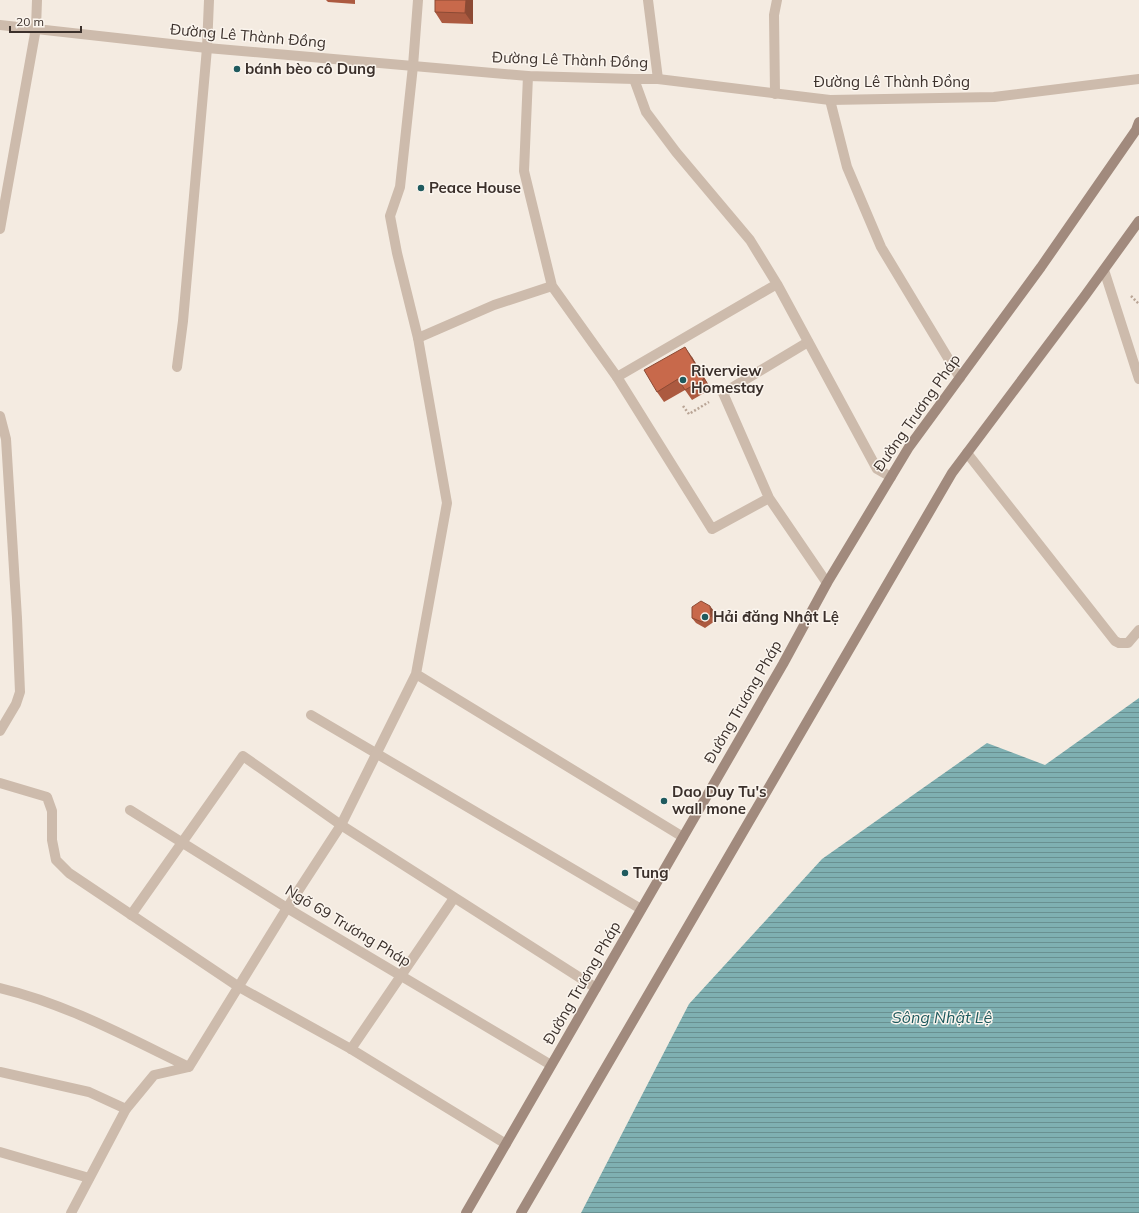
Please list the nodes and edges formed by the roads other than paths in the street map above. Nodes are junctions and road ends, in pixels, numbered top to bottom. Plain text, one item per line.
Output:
1 (37, 0) edge
2 (209, 0) edge
3 (418, 0) edge
4 (648, 0) edge
5 (777, 0) edge
6 (0, 25) edge
7 (36, 28) junction
8 (207, 48) junction
9 (413, 66) junction
10 (528, 76) junction
11 (658, 78) junction
12 (634, 79) junction
13 (1139, 79) edge
14 (775, 94) junction
15 (830, 100) junction
16 (1139, 122) edge
17 (1139, 221) edge
18 (0, 229) edge
19 (1104, 270) junction
20 (777, 284) junction
21 (552, 286) junction
22 (418, 338) junction
23 (808, 342) junction
24 (177, 367) dead end
25 (617, 377) junction
26 (960, 378) junction
27 (1139, 379) edge
28 (0, 416) edge
29 (967, 452) junction
30 (891, 477) junction
31 (769, 498) junction
32 (827, 583) junction
33 (1139, 630) edge
34 (416, 674) junction
35 (311, 715) dead end
36 (0, 731) edge
37 (377, 753) junction
38 (0, 783) edge
39 (130, 810) dead end
40 (341, 826) junction
41 (683, 837) junction
42 (182, 842) junction
43 (454, 898) junction
44 (287, 908) junction
45 (641, 909) junction
46 (131, 915) junction
47 (401, 974) junction
48 (239, 987) junction
49 (0, 988) edge
50 (596, 988) junction
51 (351, 1050) junction
52 (551, 1065) junction
53 (189, 1067) junction
54 (0, 1072) edge
55 (126, 1108) junction
56 (506, 1144) junction
57 (0, 1152) edge
58 (89, 1178) junction
59 (71, 1213) edge
60 (466, 1213) edge
61 (521, 1213) edge

1 - 7 street
2 - 8 street
3 - 9 street
4 - 11 street
5 - 14 street
6 - 7 street, Đường Lê Thành Đồng
7 - 8 street, Đường Lê Thành Đồng
7 - 18 street
8 - 9 street, Đường Lê Thành Đồng
8 - 24 street
9 - 10 street, Đường Lê Thành Đồng
9 - 22 street
10 - 12 street, Đường Lê Thành Đồng
10 - 21 street
11 - 12 street, Đường Lê Thành Đồng
11 - 14 street, Đường Lê Thành Đồng
12 - 20 street
13 - 15 street, Đường Lê Thành Đồng
14 - 15 street, Đường Lê Thành Đồng
15 - 26 street
16 - 26 main road, Đường Trương Pháp
17 - 19 main road
19 - 27 street
19 - 29 main road
20 - 23 street
20 - 25 street
21 - 22 street
21 - 25 street
22 - 34 street
23 - 30 street
23 - 31 street
25 - 31 street
26 - 30 main road, Đường Trương Pháp
28 - 36 street
29 - 33 street
29 - 61 main road
30 - 32 main road, Đường Trương Pháp
31 - 32 street
32 - 41 main road, Đường Trương Pháp
34 - 37 street
34 - 41 street
35 - 37 street
37 - 40 street
37 - 45 street
38 - 46 street
39 - 42 street, Ngõ 69 Trương Pháp
40 - 42 street
40 - 43 street
40 - 44 street
41 - 45 main road, Đường Trương Pháp
42 - 44 street, Ngõ 69 Trương Pháp
42 - 46 street
43 - 47 street
43 - 50 street
44 - 47 street, Ngõ 69 Trương Pháp
44 - 48 street
45 - 50 main road, Đường Trương Pháp
46 - 48 street
47 - 51 street
47 - 52 street, Ngõ 69 Trương Pháp
48 - 51 street
48 - 53 street
49 - 53 street
50 - 52 main road, Đường Trương Pháp
51 - 56 street
52 - 56 main road, Đường Trương Pháp
53 - 55 street
54 - 55 street
55 - 58 street
56 - 60 main road, Đường Trương Pháp
57 - 58 street
58 - 59 street

